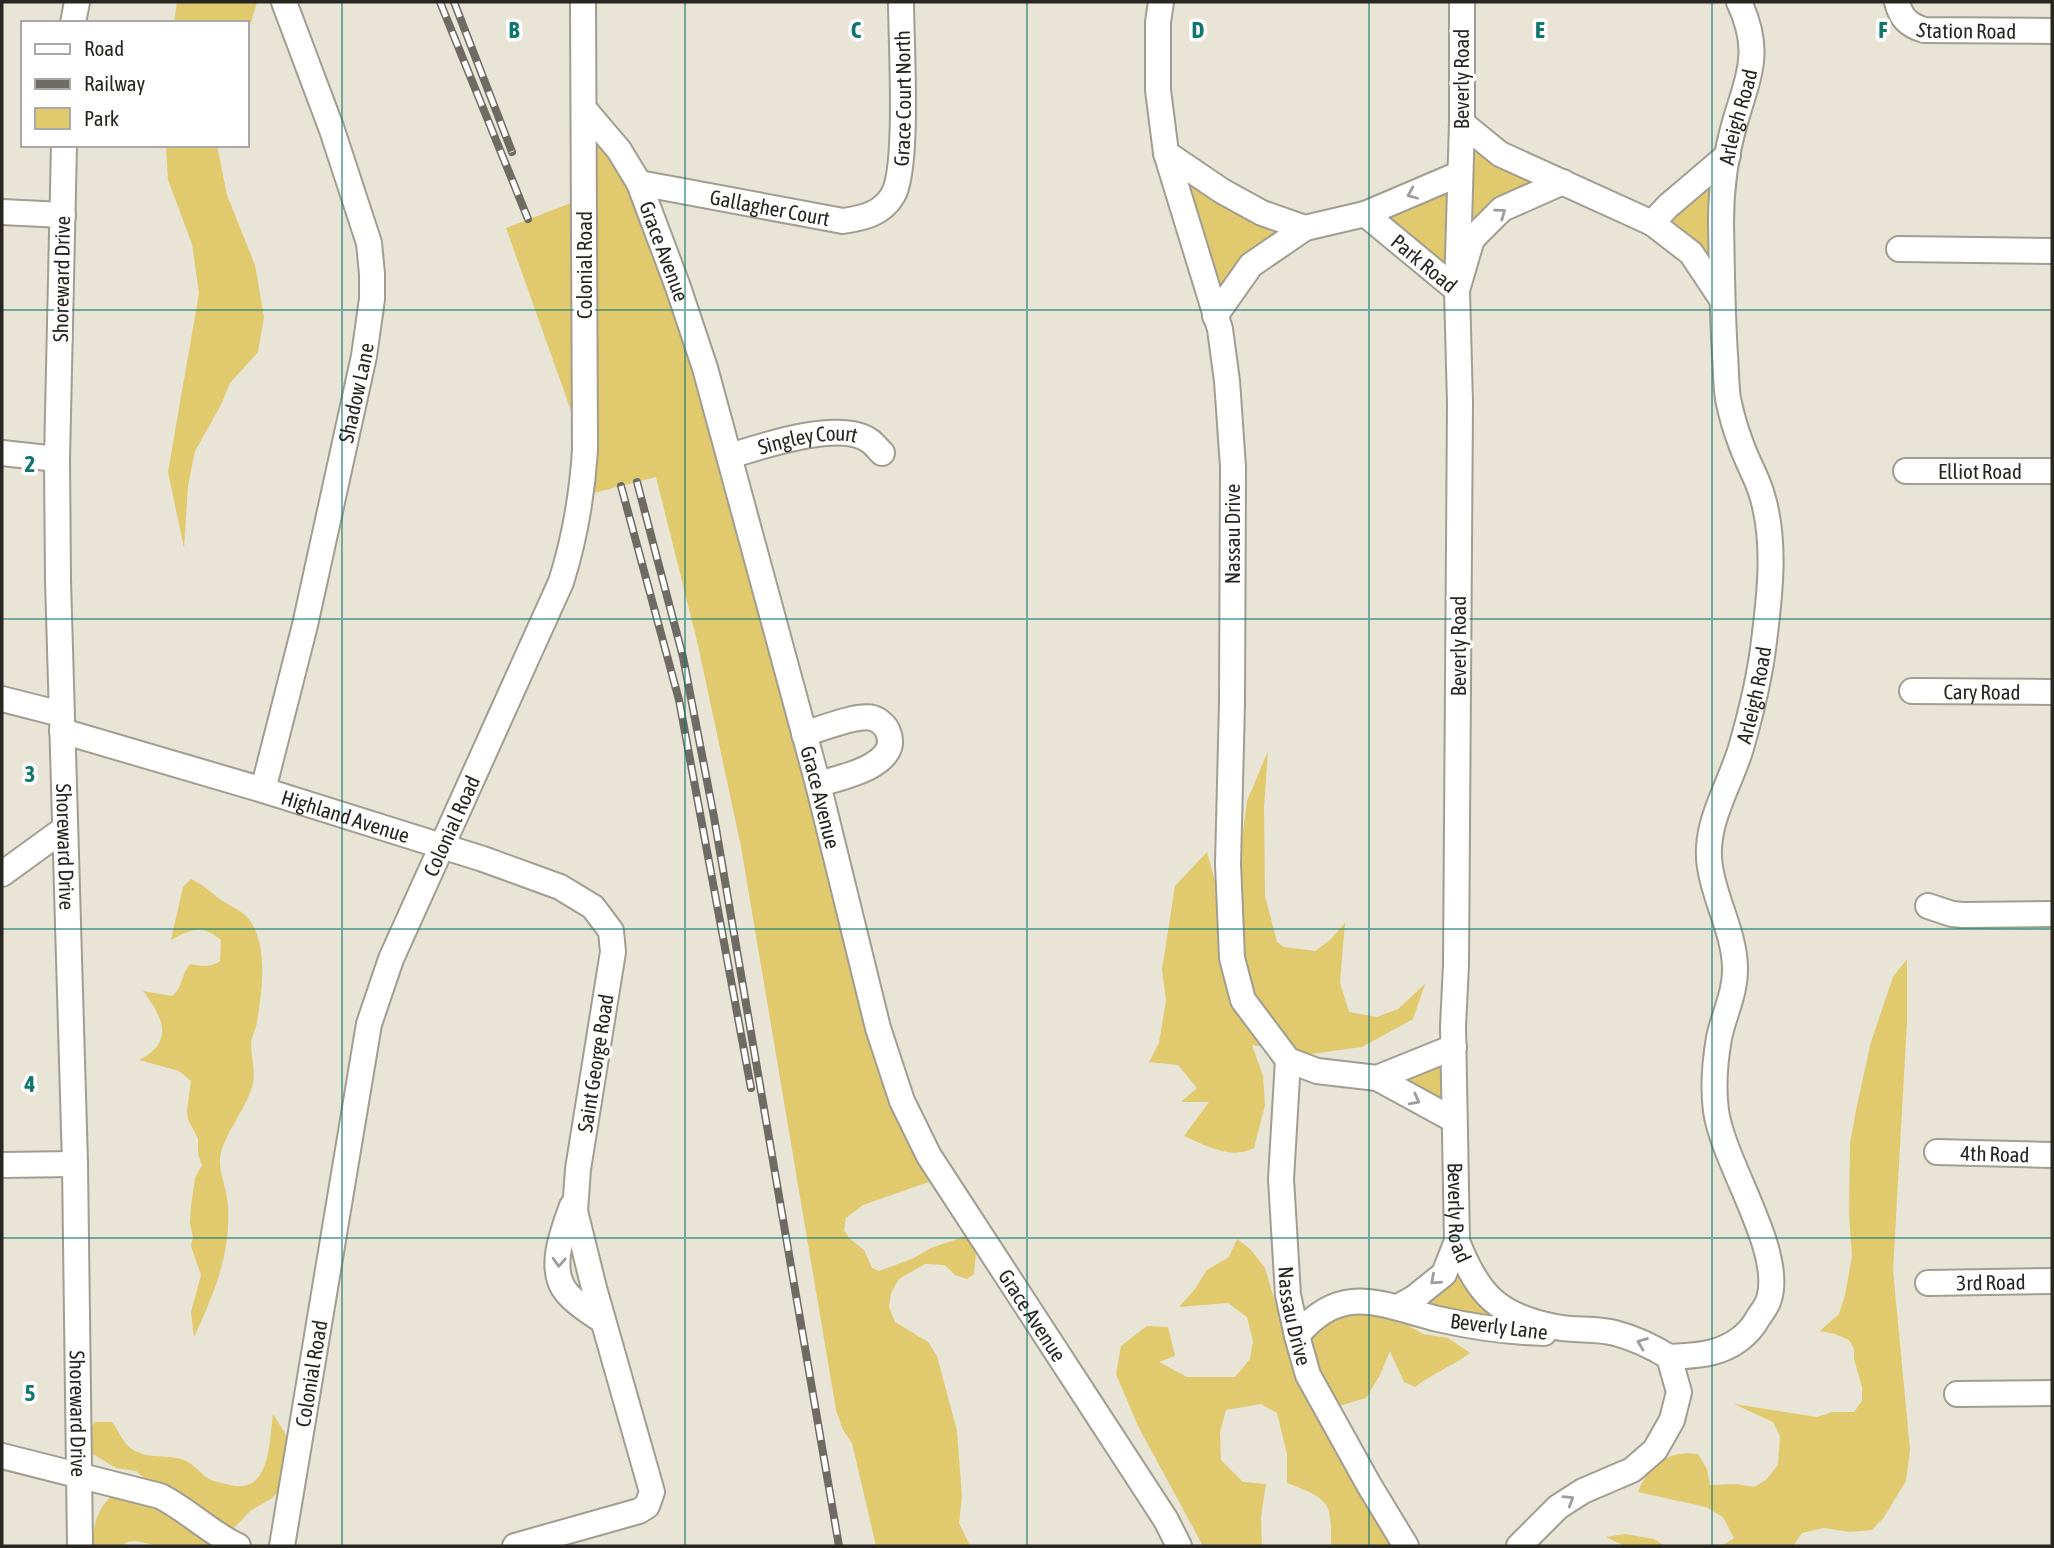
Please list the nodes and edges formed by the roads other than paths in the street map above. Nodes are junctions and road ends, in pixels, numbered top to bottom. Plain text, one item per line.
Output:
1 (77, 2) edge
2 (284, 2) edge
3 (583, 2) edge
4 (901, 2) edge
5 (1161, 2) edge
6 (1462, 2) edge
7 (1739, 2) edge
8 (1897, 2) edge
9 (73, 21) edge
10 (2052, 31) edge
11 (585, 110) junction
12 (1462, 123) junction
13 (64, 147) edge
14 (1166, 153) junction
15 (1728, 155) junction
16 (1459, 174) junction
17 (639, 183) junction
18 (1563, 183) junction
19 (894, 194) joint
20 (2, 212) edge
21 (1365, 214) junction
22 (63, 215) junction
23 (1652, 223) junction
24 (1305, 228) junction
25 (1899, 249) dead end
26 (2052, 251) edge
27 (1457, 290) junction
28 (1721, 298) junction
29 (1216, 316) junction
30 (2, 453) edge
31 (882, 453) dead end
32 (730, 456) junction
33 (57, 459) junction
34 (1906, 471) dead end
35 (2052, 471) edge
36 (1912, 691) dead end
37 (2052, 692) edge
38 (2, 699) edge
39 (61, 723) junction
40 (804, 734) junction
41 (818, 784) junction
42 (263, 790) junction
43 (64, 829) junction
44 (441, 846) junction
45 (2, 874) edge
46 (1928, 906) dead end
47 (2052, 914) edge
48 (611, 931) joint
49 (1454, 1047) junction
50 (1288, 1060) junction
51 (1377, 1078) junction
52 (1454, 1120) junction
53 (1937, 1152) dead end
54 (2052, 1155) edge
55 (75, 1164) junction
56 (2, 1165) edge
57 (1457, 1241) junction
58 (2052, 1282) edge
59 (1928, 1283) dead end
60 (1479, 1285) joint
61 (1398, 1307) junction
62 (1601, 1331) junction
63 (1297, 1336) junction
64 (1714, 1352) junction
65 (1673, 1373) junction
66 (2052, 1393) edge
67 (1957, 1394) dead end
68 (2, 1456) edge
69 (79, 1475) junction
70 (80, 1546) edge
71 (238, 1546) edge
72 (282, 1546) edge
73 (514, 1546) edge
74 (1179, 1546) edge
75 (1406, 1546) edge
76 (1519, 1546) edge

1 - 9 street
2 - 42 street, Shadow Lane
3 - 11 street
4 - 19 street, Grace Court North
5 - 14 street, Nassau Drive
6 - 12 street, Beverly Road
7 - 15 street, Arleigh Road
8 - 10 street, Station Road
11 - 17 street, Grace Avenue
11 - 44 street, Colonial Road
12 - 16 street, Beverly Road
12 - 18 street
13 - 22 street, Shoreward Drive
14 - 24 street
14 - 29 street, Nassau Drive
15 - 23 street
15 - 28 street, Arleigh Road
16 -> 21 street, Park Road
16 - 27 street, Beverly Road
17 - 19 street, Gallagher Court
17 - 32 street, Grace Avenue
18 - 23 street
27 -> 18 street, Park Road
20 - 22 street
21 - 24 street, Park Road
21 - 27 street, Park Road
22 - 33 street, Shoreward Drive
23 - 28 street
24 - 29 street, Park Road
25 - 26 street
27 - 49 street, Beverly Road
28 - 64 street, Arleigh Road
29 - 50 street, Nassau Drive
30 - 33 street
31 - 32 street, Singley Court
32 - 40 street, Grace Avenue
33 - 39 street, Shoreward Drive
34 - 35 street, Elliot Road
36 - 37 street, Cary Road
38 - 39 street, Highland Avenue
39 - 42 street, Highland Avenue
39 - 43 street, Shoreward Drive
40 - 41 street, Grace Avenue
40 - 41 street
41 - 74 street, Grace Avenue
42 - 44 street, Highland Avenue
43 - 45 street
43 - 55 street, Shoreward Drive
44 - 48 street, Highland Avenue
44 - 72 street, Colonial Road
46 - 47 street
48 - 73 street, Saint George Road
49 - 51 street
49 - 52 street, Beverly Road
50 - 51 street
50 - 63 street, Nassau Drive
51 -> 52 street
52 - 57 street, Beverly Road
53 - 54 street, 4th Road
55 - 56 street
55 - 69 street, Shoreward Drive
57 - 60 street, Beverly Road
57 -> 61 street, Beverly Lane
58 - 59 street, 3rd Road
60 - 62 street, Beverly Lane
61 - 62 street, Beverly Lane
61 - 63 street, Beverly Lane
65 -> 62 street, Beverly Lane
63 - 75 street, Nassau Drive
64 - 65 street, Arleigh Road
64 - 65 street, Arleigh Road
76 -> 65 street, Arleigh Road
66 - 67 street
68 - 69 street
69 - 70 street, Shoreward Drive
69 - 71 street

